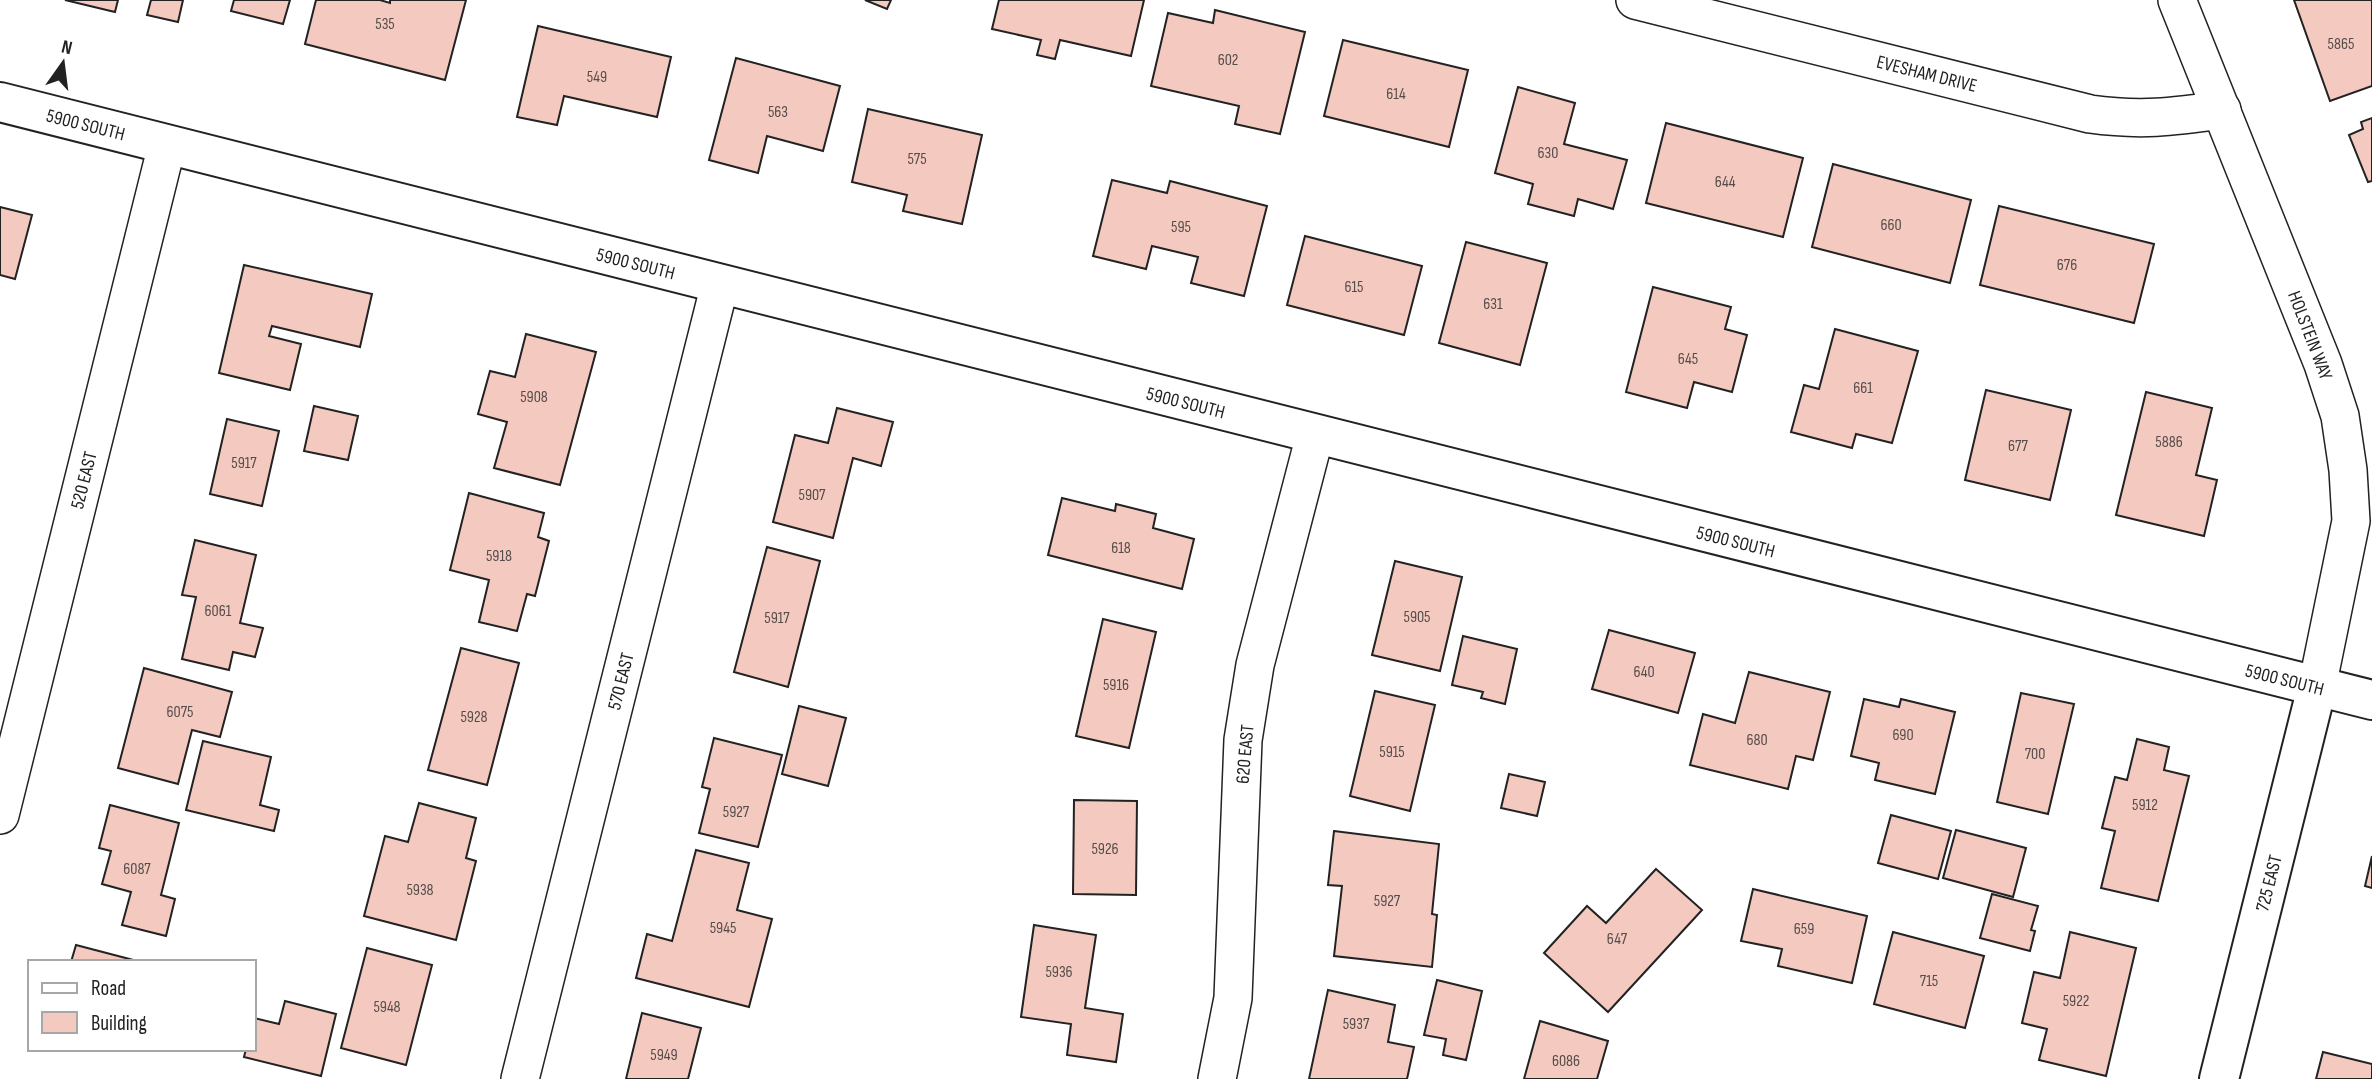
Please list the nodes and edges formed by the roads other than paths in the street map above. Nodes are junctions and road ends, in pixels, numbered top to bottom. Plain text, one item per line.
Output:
1 (1635, 0) edge
2 (2177, 0) edge
3 (0, 102) edge
4 (2222, 110) junction
5 (167, 145) junction
6 (720, 284) junction
7 (1315, 435) junction
8 (2317, 687) junction
9 (2372, 700) edge
10 (0, 815) edge
11 (520, 1079) edge
12 (1217, 1079) edge
13 (2219, 1079) edge

1 - 4 street, EVESHAM DRIVE
2 - 4 street, HOLSTEIN WAY
3 - 5 main road, 5900 SOUTH
4 - 8 street, HOLSTEIN WAY
5 - 6 main road, 5900 SOUTH
5 - 10 street, 520 EAST
6 - 7 main road, 5900 SOUTH
6 - 11 street, 570 EAST
7 - 8 main road, 5900 SOUTH
7 - 12 street, 620 EAST
8 - 9 main road, 5900 SOUTH
8 - 13 main road, 725 EAST

